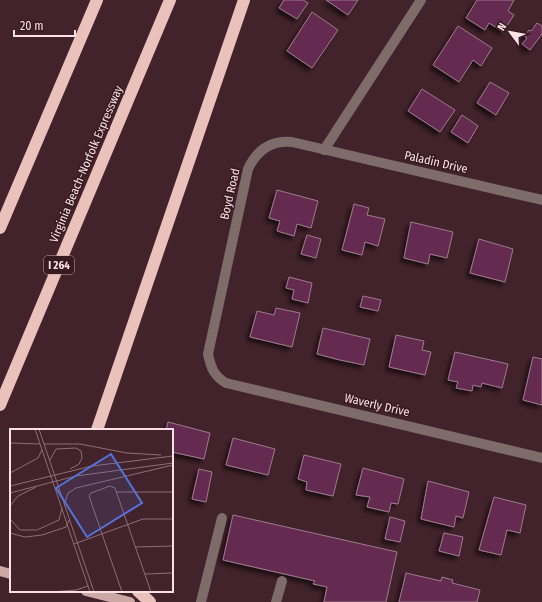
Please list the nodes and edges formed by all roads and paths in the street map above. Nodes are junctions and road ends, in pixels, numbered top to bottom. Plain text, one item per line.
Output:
1 (97, 0) edge
2 (170, 0) edge
3 (244, 0) edge
4 (421, 0) edge
5 (324, 150) junction
6 (542, 200) edge
7 (0, 228) edge
8 (211, 368) joint
9 (0, 406) edge
10 (97, 429) edge
11 (542, 458) edge
12 (222, 518) dead end
13 (0, 571) edge
14 (10, 574) edge
15 (282, 581) dead end
16 (90, 592) edge
17 (139, 592) edge
18 (130, 602) edge
19 (150, 602) edge
20 (201, 602) edge
21 (276, 602) edge

1 - 7 highway
2 - 9 highway, Virginia Beach-Norfolk Expressway / I 264
3 - 10 highway
4 - 5 street
5 - 6 street, Paladin Drive
5 - 8 street, Boyd Road
8 - 11 street, Waverly Drive
12 - 20 street
13 - 14 main road
15 - 21 street
16 - 18 main road
17 - 19 highway

